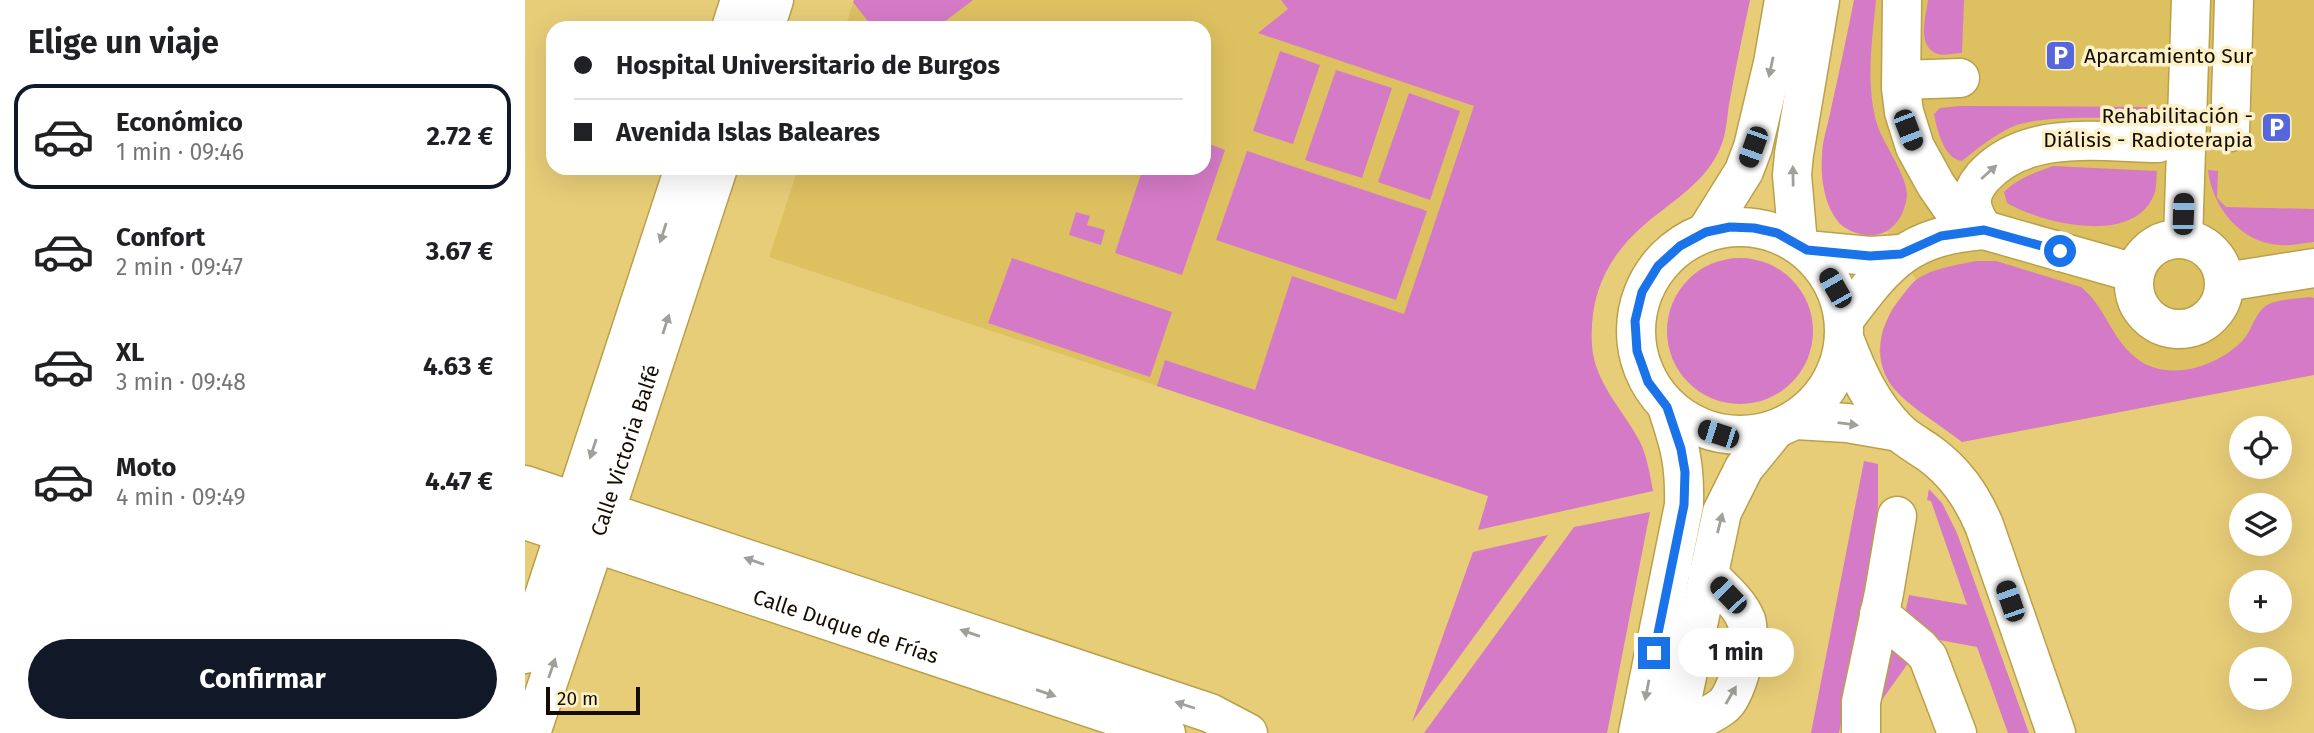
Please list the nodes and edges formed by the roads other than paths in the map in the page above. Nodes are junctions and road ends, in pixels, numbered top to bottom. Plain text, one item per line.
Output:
1 (740, 0) edge
2 (774, 0) edge
3 (1784, 0) edge
4 (1820, 0) edge
5 (1902, 0) edge
6 (2192, 0) edge
7 (2234, 0) edge
8 (733, 21) edge
9 (767, 21) edge
10 (1960, 78) dead end
11 (1902, 80) junction
12 (2229, 132) dead end
13 (2158, 143) dead end
14 (682, 175) edge
15 (715, 175) edge
16 (1940, 192) junction
17 (1984, 230) junction
18 (1706, 232) junction
19 (2183, 239) junction
20 (1802, 247) junction
21 (1905, 251) junction
22 (2314, 268) edge
23 (2135, 273) junction
24 (2225, 282) junction
25 (1844, 329) junction
26 (1667, 407) junction
27 (1785, 425) junction
28 (1899, 432) junction
29 (525, 485) edge
30 (1898, 516) dead end
31 (525, 520) edge
32 (586, 522) junction
33 (525, 528) edge
34 (1708, 574) junction
35 (1879, 614) junction
36 (525, 654) edge
37 (1663, 732) edge
38 (531, 733) edge
39 (1166, 733) edge
40 (1248, 733) edge
41 (1860, 733) edge
42 (1957, 733) edge
43 (2056, 733) edge

1 - 8 street
2 - 9 street
3 -> 18 street
20 -> 4 street
5 - 11 street
6 - 19 street
7 - 12 street
10 - 11 street
11 - 16 street
17 -> 13 street
14 -> 32 street, Calle Victoria Balfé
32 -> 15 street, Calle Victoria Balfé
16 - 17 street
16 - 21 street
17 - 21 street
17 - 23 street
18 - 20 street
18 - 26 street
19 - 23 street
19 - 24 street
20 - 21 street
20 - 25 street
21 - 25 street
22 - 24 street
23 - 24 street
25 - 27 street
25 - 28 street
26 - 27 street
26 -> 37 street
27 -> 28 street
34 -> 27 street
28 - 43 street
29 - 32 street, Calle Duque de Frías
30 - 35 street
31 - 32 street, Calle Duque de Frías
32 - 33 street, Calle Duque de Frías
32 - 36 street, Calle Victoria Balfé
38 -> 32 street, Calle Victoria Balfé
32 -> 39 street, Calle Duque de Frías
40 -> 32 street, Calle Duque de Frías
34 - 37 street
37 -> 34 street
35 - 41 street
35 - 42 street

